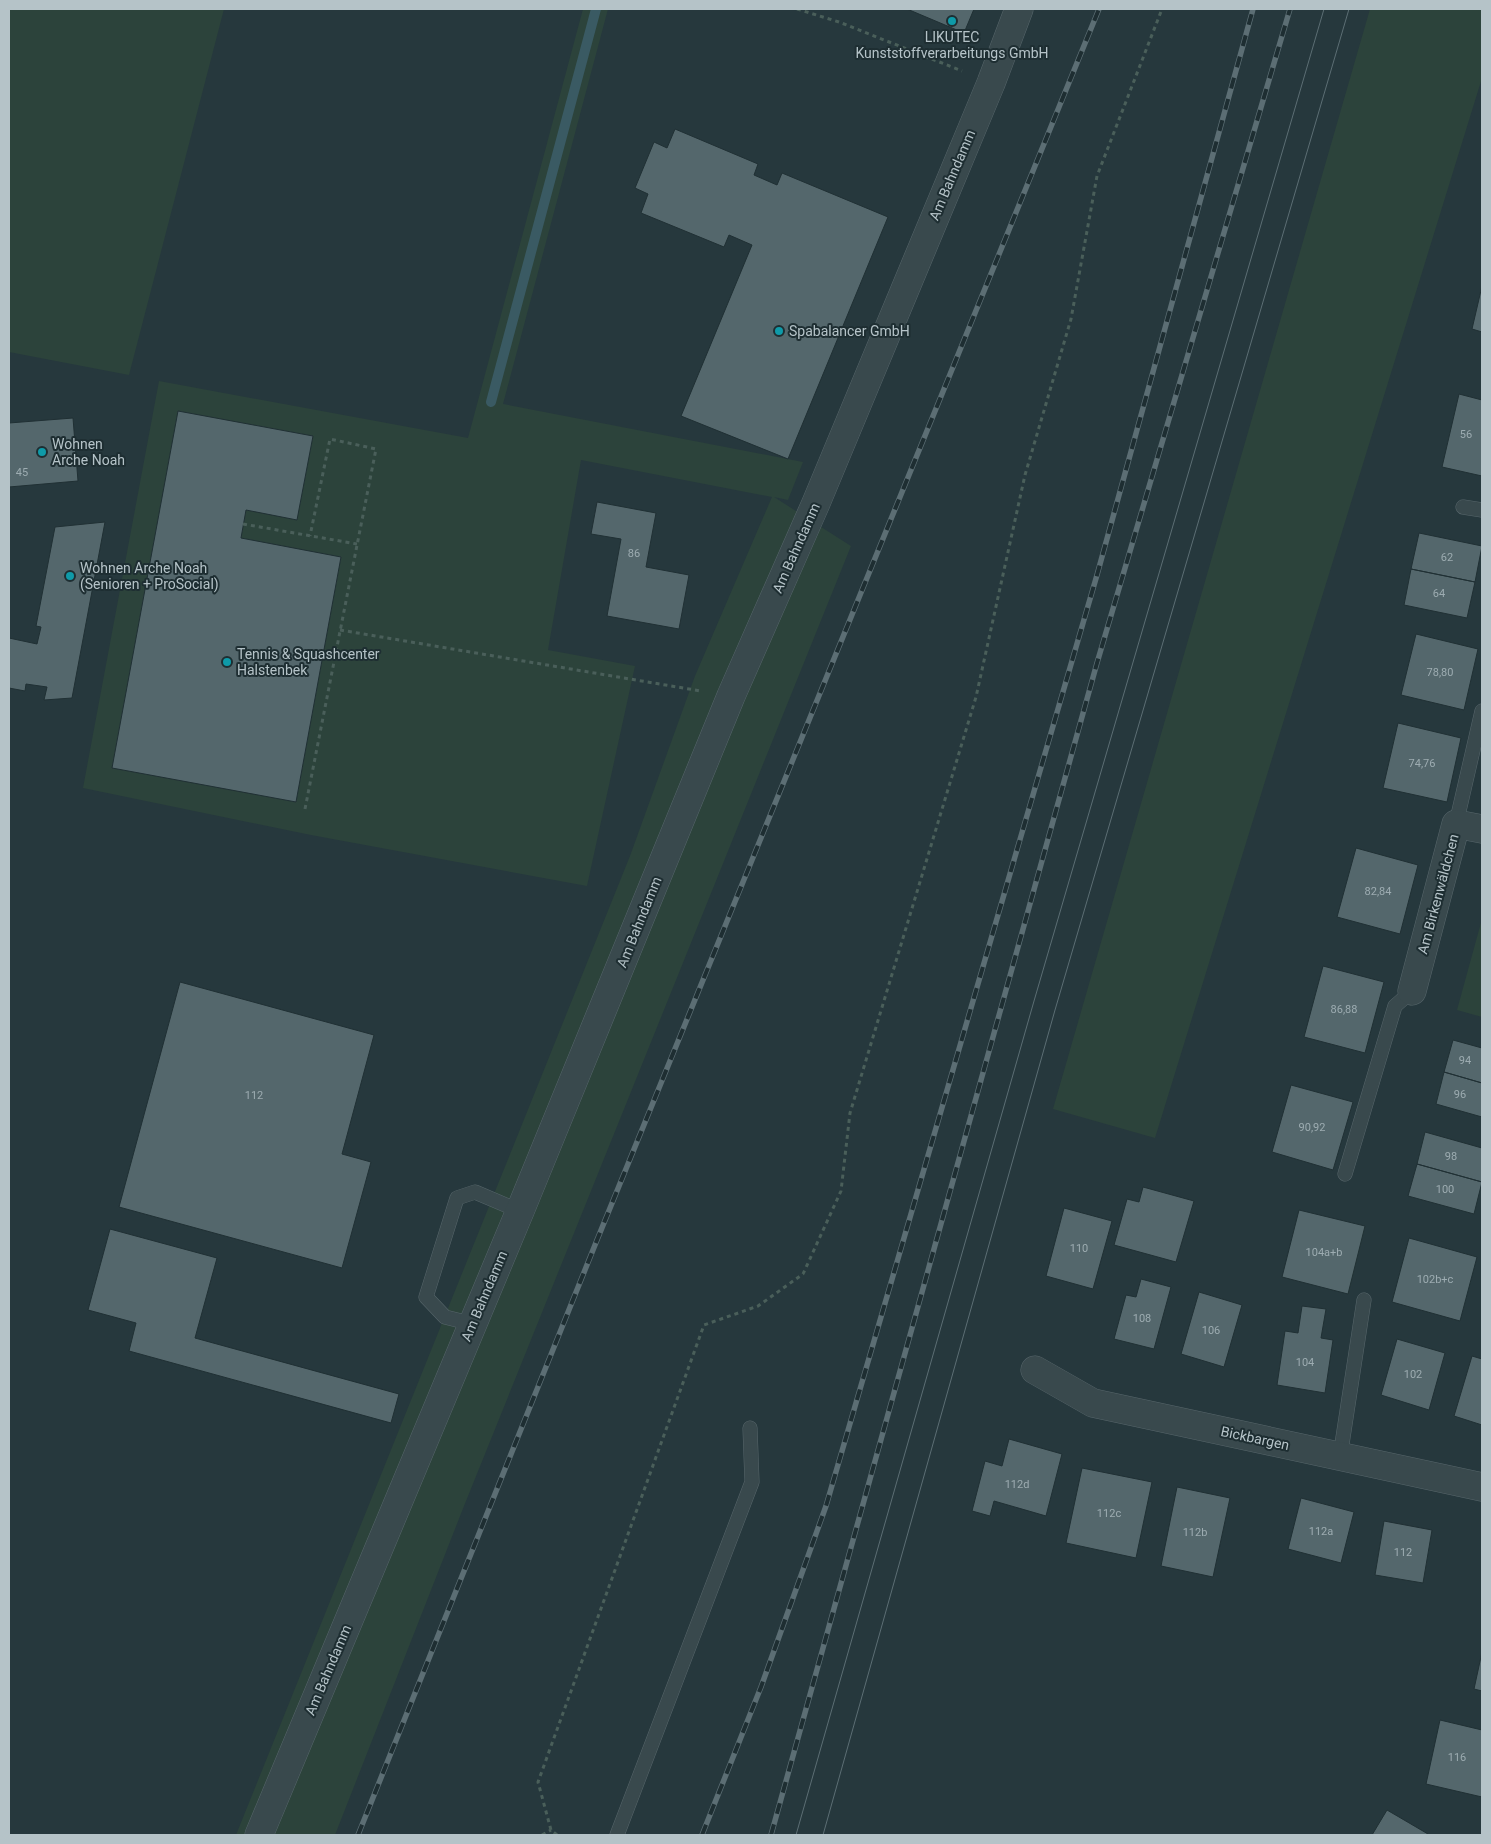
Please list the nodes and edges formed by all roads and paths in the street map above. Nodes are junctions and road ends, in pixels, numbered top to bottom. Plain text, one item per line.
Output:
1 (797, 9) edge
2 (1019, 9) edge
3 (1162, 9) edge
4 (991, 83) junction
5 (1463, 507) dead end
6 (1482, 510) edge
7 (243, 524) dead end
8 (310, 536) junction
9 (357, 544) junction
10 (340, 630) junction
11 (731, 696) junction
12 (1482, 711) edge
13 (305, 809) dead end
14 (1456, 824) junction
15 (1482, 829) edge
16 (1412, 991) joint
17 (1345, 1174) dead end
18 (520, 1211) junction
19 (1364, 1300) dead end
20 (473, 1324) junction
21 (1035, 1370) dead end
22 (750, 1428) dead end
23 (1340, 1457) junction
24 (1482, 1488) edge
25 (551, 1830) junction
26 (259, 1835) edge
27 (542, 1835) edge
28 (557, 1835) edge
29 (617, 1835) edge

1 - 4 path
2 - 4 street, Am Bahndamm
3 - 25 path
4 - 11 street, Am Bahndamm
5 - 6 lane
7 - 8 path
8 - 9 path
8 - 9 path
9 - 10 path
10 - 11 path
10 - 13 path
11 - 18 street, Am Bahndamm
12 - 14 lane
14 - 15 street, Am Birkenwäldchen
14 - 16 street, Am Birkenwäldchen
16 - 17 lane
18 - 20 street, Am Bahndamm
18 - 20 lane
19 - 23 lane
20 - 26 street, Am Bahndamm
21 - 23 street, Bickbargen
22 - 29 lane
23 - 24 street, Bickbargen
25 - 27 path
25 - 28 path

